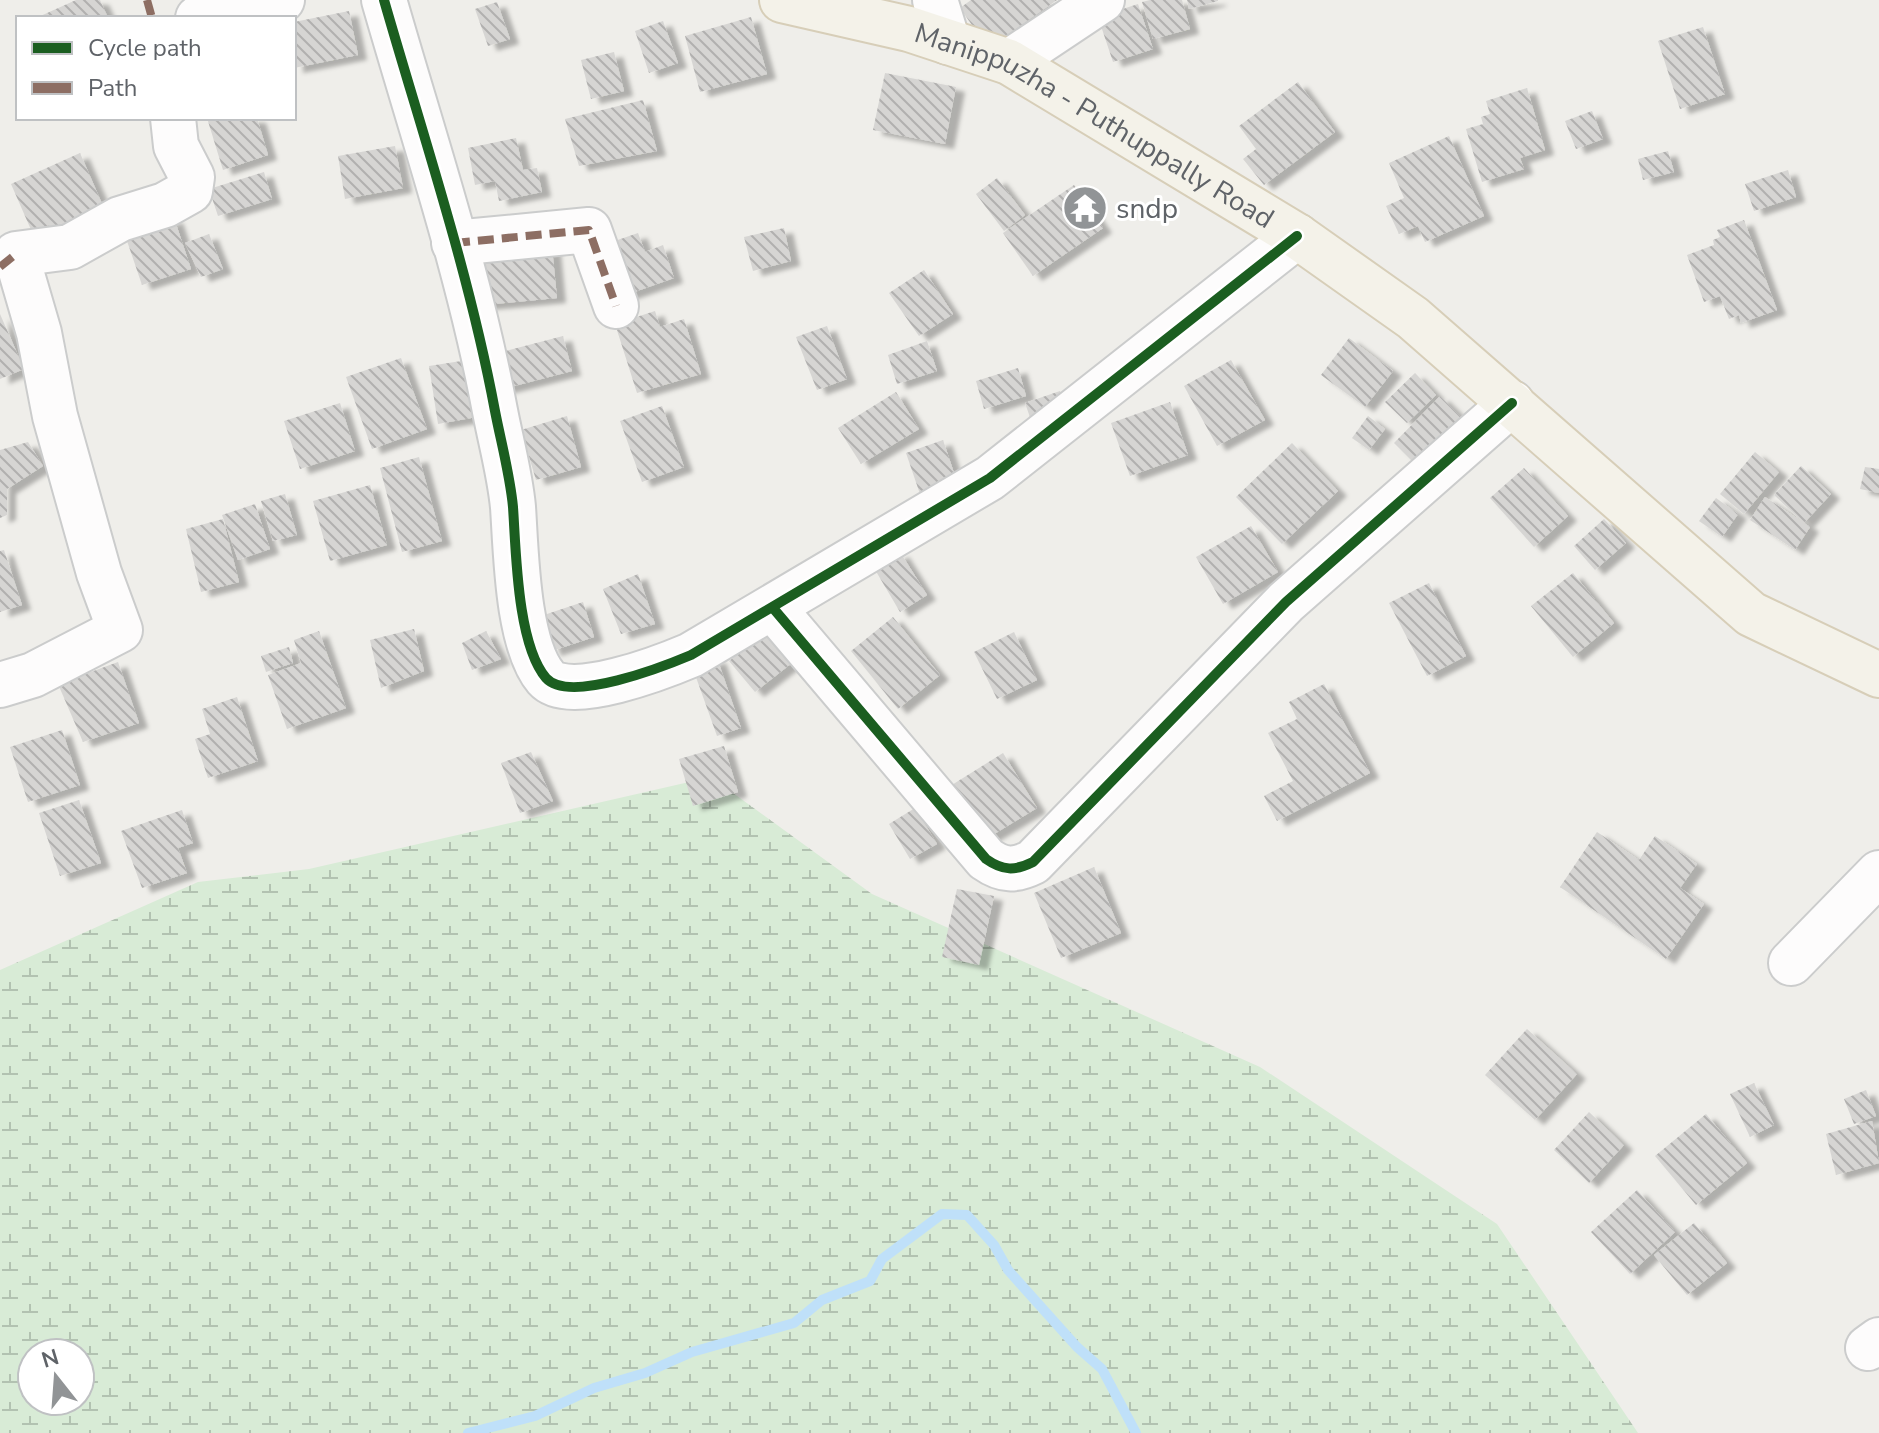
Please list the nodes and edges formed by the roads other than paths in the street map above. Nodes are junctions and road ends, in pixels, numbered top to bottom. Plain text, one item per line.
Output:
1 (282, 0) edge
2 (384, 0) edge
3 (782, 0) edge
4 (935, 0) edge
5 (1102, 0) edge
6 (207, 16) edge
7 (948, 42) junction
8 (1009, 62) junction
9 (173, 120) edge
10 (1297, 236) junction
11 (454, 243) junction
12 (8, 245) edge
13 (616, 306) dead end
14 (1512, 403) junction
15 (773, 608) junction
16 (1879, 675) edge
17 (0, 685) edge
18 (1879, 873) edge
19 (1791, 963) dead end

1 - 6 street
2 - 11 street
3 - 7 main road, Manippuzha - Puthuppally Road
4 - 7 street
5 - 8 street
7 - 8 main road, Manippuzha - Puthuppally Road
8 - 10 main road, Manippuzha - Puthuppally Road
9 - 12 street
10 - 14 main road, Manippuzha - Puthuppally Road
10 - 15 street
11 - 13 street
11 - 15 street
12 - 17 street
14 - 15 street
14 - 16 main road, Manippuzha - Puthuppally Road
18 - 19 street

